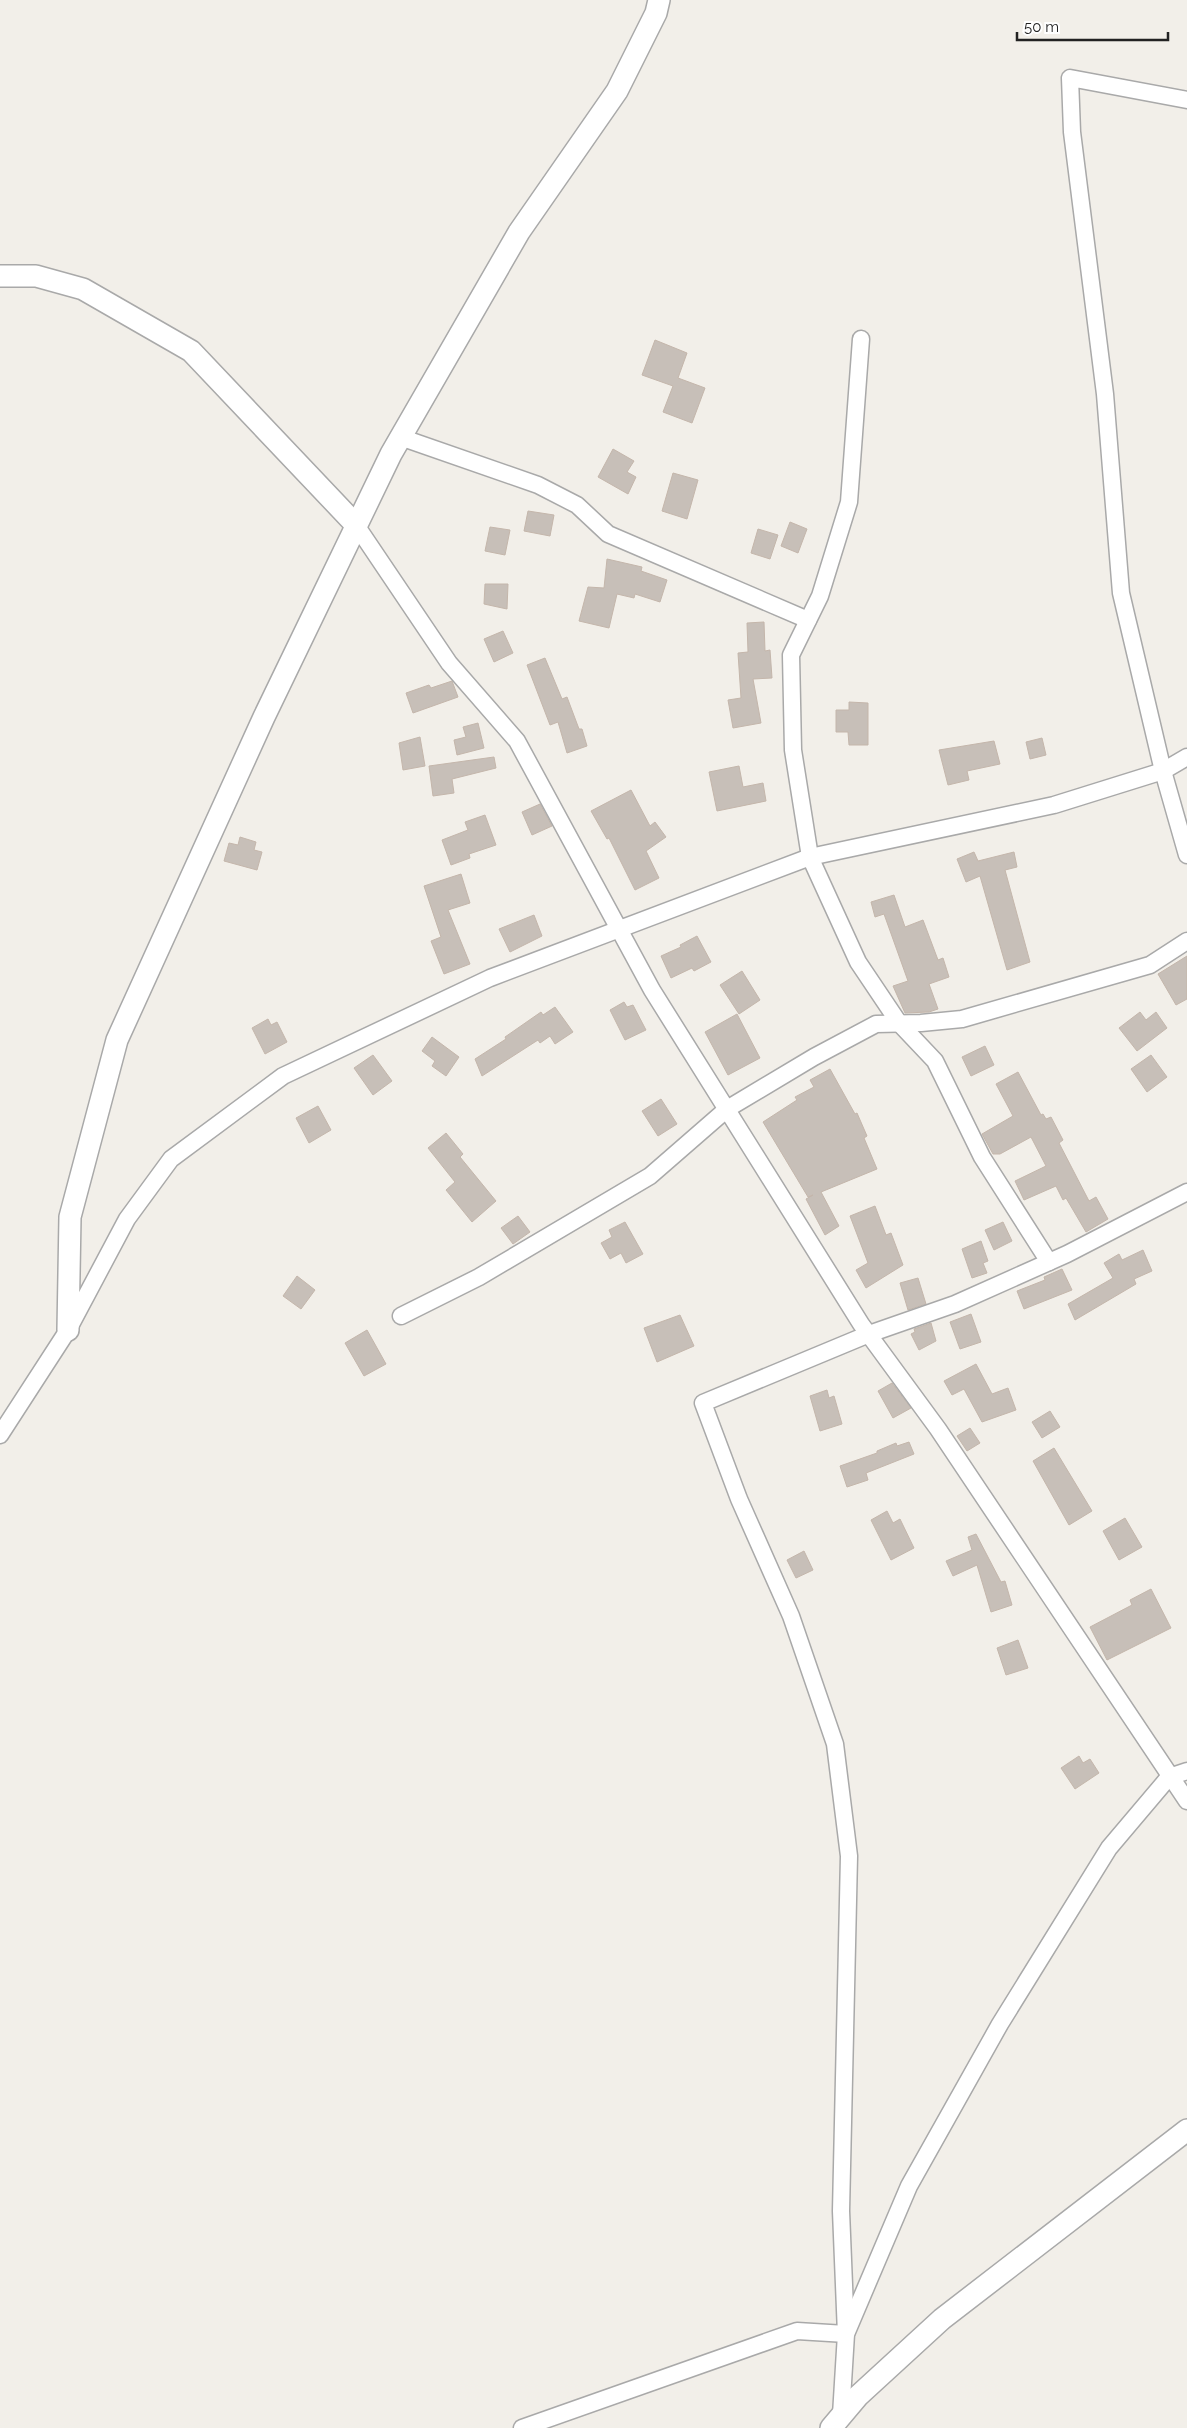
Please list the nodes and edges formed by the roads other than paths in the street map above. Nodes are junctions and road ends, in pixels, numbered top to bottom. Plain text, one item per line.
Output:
1 (659, 0) edge
2 (1187, 100) edge
3 (0, 276) edge
4 (861, 339) dead end
5 (400, 437) junction
6 (356, 525) junction
7 (808, 620) junction
8 (1187, 757) edge
9 (1162, 771) junction
10 (1187, 855) edge
11 (810, 857) junction
12 (619, 929) junction
13 (1187, 941) edge
14 (899, 1023) junction
15 (727, 1110) junction
16 (1187, 1192) edge
17 (1049, 1262) junction
18 (401, 1316) dead end
19 (68, 1330) junction
20 (869, 1334) junction
21 (0, 1435) edge
22 (1187, 1771) edge
23 (1169, 1777) junction
24 (1187, 1801) edge
25 (1187, 2130) edge
26 (846, 2334) junction
27 (836, 2422) edge
28 (522, 2428) edge

1 - 5 street
2 - 9 street
3 - 6 street
4 - 7 street
5 - 6 street
5 - 7 street
6 - 12 street
6 - 19 street
7 - 11 street
8 - 9 street
9 - 10 street
9 - 11 street
11 - 12 street
11 - 14 street
12 - 15 street
12 - 19 street
13 - 14 street
14 - 15 street
14 - 17 street
15 - 18 street
15 - 20 street
16 - 17 street
17 - 20 street
19 - 21 street
20 - 23 street
20 - 26 street
22 - 23 street
23 - 24 street
23 - 26 street
25 - 27 street
26 - 27 street
26 - 28 street

